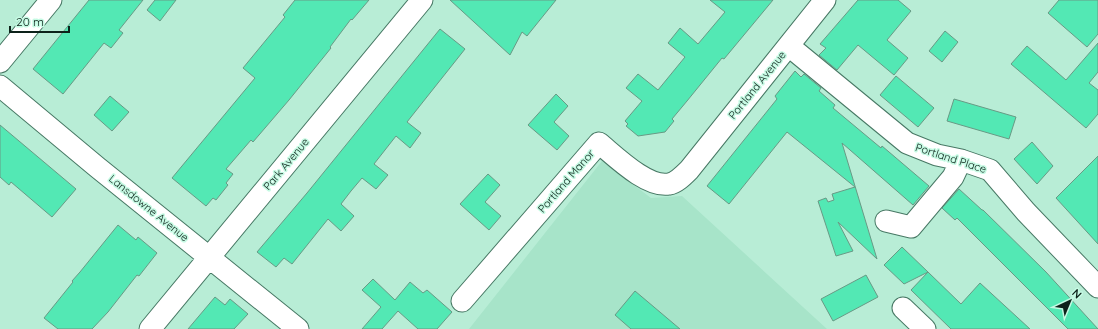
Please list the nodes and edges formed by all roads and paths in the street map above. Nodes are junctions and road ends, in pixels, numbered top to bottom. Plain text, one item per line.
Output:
1 (51, 0) edge
2 (422, 0) edge
3 (826, 0) edge
4 (789, 46) junction
5 (0, 62) edge
6 (0, 86) edge
7 (961, 160) junction
8 (689, 170) joint
9 (886, 221) dead end
10 (210, 257) junction
11 (1098, 287) edge
12 (462, 300) dead end
13 (903, 308) dead end
14 (150, 329) edge
15 (298, 329) edge
16 (925, 329) edge

1 - 5 street
2 - 10 street, Park Avenue
3 - 4 street, Portland Avenue
4 - 7 street, Portland Place
4 - 8 street, Portland Avenue
6 - 10 street, Lansdowne Avenue
7 - 9 street
7 - 11 street, Portland Place
8 - 12 street, Portland Manor
10 - 14 street, Park Avenue
10 - 15 street, Lansdowne Avenue
13 - 16 street

